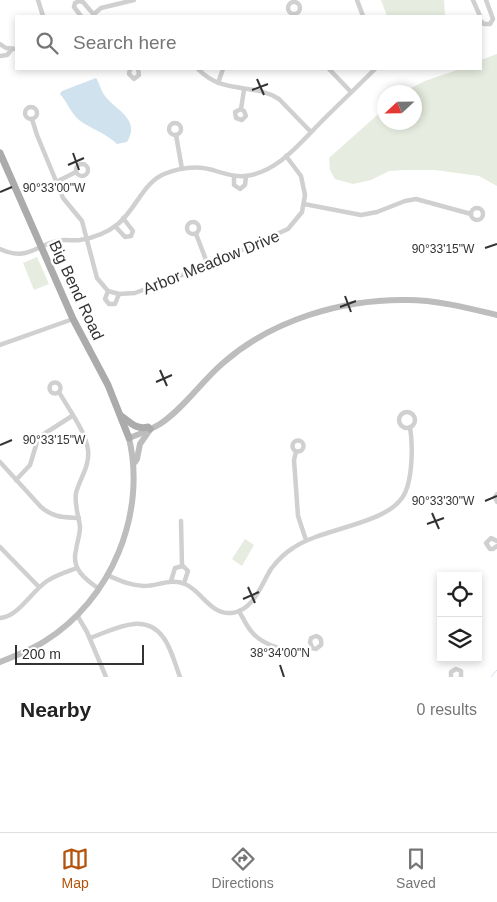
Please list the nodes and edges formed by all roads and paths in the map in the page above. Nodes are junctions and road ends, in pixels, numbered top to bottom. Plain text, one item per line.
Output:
1 (38, 0) edge
2 (134, 0) edge
3 (356, 0) edge
4 (473, 0) edge
5 (486, 0) edge
6 (43, 15) edge
7 (80, 15) edge
8 (94, 15) edge
9 (363, 15) edge
10 (479, 15) edge
11 (482, 21) edge
12 (0, 44) edge
13 (14, 49) edge
14 (0, 56) edge
15 (130, 70) edge
16 (139, 70) edge
17 (199, 70) edge
18 (223, 70) edge
19 (331, 70) edge
20 (374, 70) edge
21 (218, 83) junction
22 (244, 90) junction
23 (352, 92) junction
24 (241, 109) dead end
25 (32, 119) dead end
26 (311, 132) junction
27 (176, 135) dead end
28 (0, 152) edge
29 (286, 156) junction
30 (182, 168) junction
31 (76, 172) dead end
32 (234, 176) junction
33 (246, 176) junction
34 (56, 182) junction
35 (304, 204) junction
36 (471, 214) dead end
37 (124, 218) junction
38 (115, 226) junction
39 (196, 234) dead end
40 (87, 238) junction
41 (42, 247) junction
42 (0, 249) edge
43 (208, 265) junction
44 (108, 291) junction
45 (119, 294) junction
46 (497, 315) edge
47 (73, 319) junction
48 (0, 345) edge
49 (59, 392) dead end
50 (120, 415) junction
51 (72, 416) junction
52 (410, 427) dead end
53 (150, 429) junction
54 (129, 438) junction
55 (296, 452) dead end
56 (0, 462) edge
57 (134, 462) junction
58 (16, 480) junction
59 (497, 494) edge
60 (497, 502) edge
61 (79, 518) junction
62 (181, 521) dead end
63 (306, 540) junction
64 (497, 541) edge
65 (497, 546) edge
66 (0, 547) edge
67 (182, 566) junction
68 (77, 568) junction
69 (108, 575) junction
70 (171, 581) junction
71 (184, 583) junction
72 (39, 587) junction
73 (99, 589) junction
74 (239, 611) junction
75 (77, 615) junction
76 (0, 618) edge
77 (90, 638) junction
78 (312, 647) dead end
79 (0, 662) edge
80 (106, 677) edge
81 (180, 677) edge
82 (451, 677) edge
83 (461, 677) edge

1 - 6 street
2 - 8 street
3 - 9 street
4 - 10 street
5 - 11 street
7 - 8 street
12 - 13 street
13 - 14 street
15 - 16 street
17 - 21 street
18 - 21 street
19 - 23 street
20 - 23 street
21 - 22 street
22 - 24 street
22 - 26 street
23 - 26 street
25 - 34 street
26 - 29 street
27 - 30 street
28 - 41 main road, Big Bend Road
29 - 33 street
29 - 35 street
30 - 32 street
30 - 37 street
31 - 34 street
32 - 33 street
32 - 33 street
34 - 40 street
35 - 36 street
35 - 43 street, Arbor Meadow Drive
37 - 38 street
37 - 38 street
38 - 40 street
39 - 43 street
40 - 41 street
40 - 44 street
41 - 42 street
41 - 47 main road, Big Bend Road
43 - 45 street, Arbor Meadow Drive
44 - 45 street, Arbor Meadow Drive
44 - 45 street
46 - 53 street
47 - 48 street
47 - 50 main road, Big Bend Road
49 - 51 street
50 - 53 main road
50 - 54 main road, Big Bend Road
51 - 58 street
51 - 61 street
52 - 63 street
53 - 54 street
53 - 57 street
54 - 57 street
55 - 63 street
56 - 58 street
57 - 69 street
58 - 61 street
59 - 60 street
61 - 68 street
62 - 67 street
63 - 74 street
64 - 65 street
66 - 72 street
67 - 70 street
67 - 71 street
68 - 72 street
68 - 73 street
69 - 70 street
69 - 73 street
70 - 71 street
71 - 74 street
72 - 76 street
73 - 75 street
74 - 78 street
75 - 77 street
75 - 79 street
77 - 80 street
77 - 81 street
82 - 83 street

